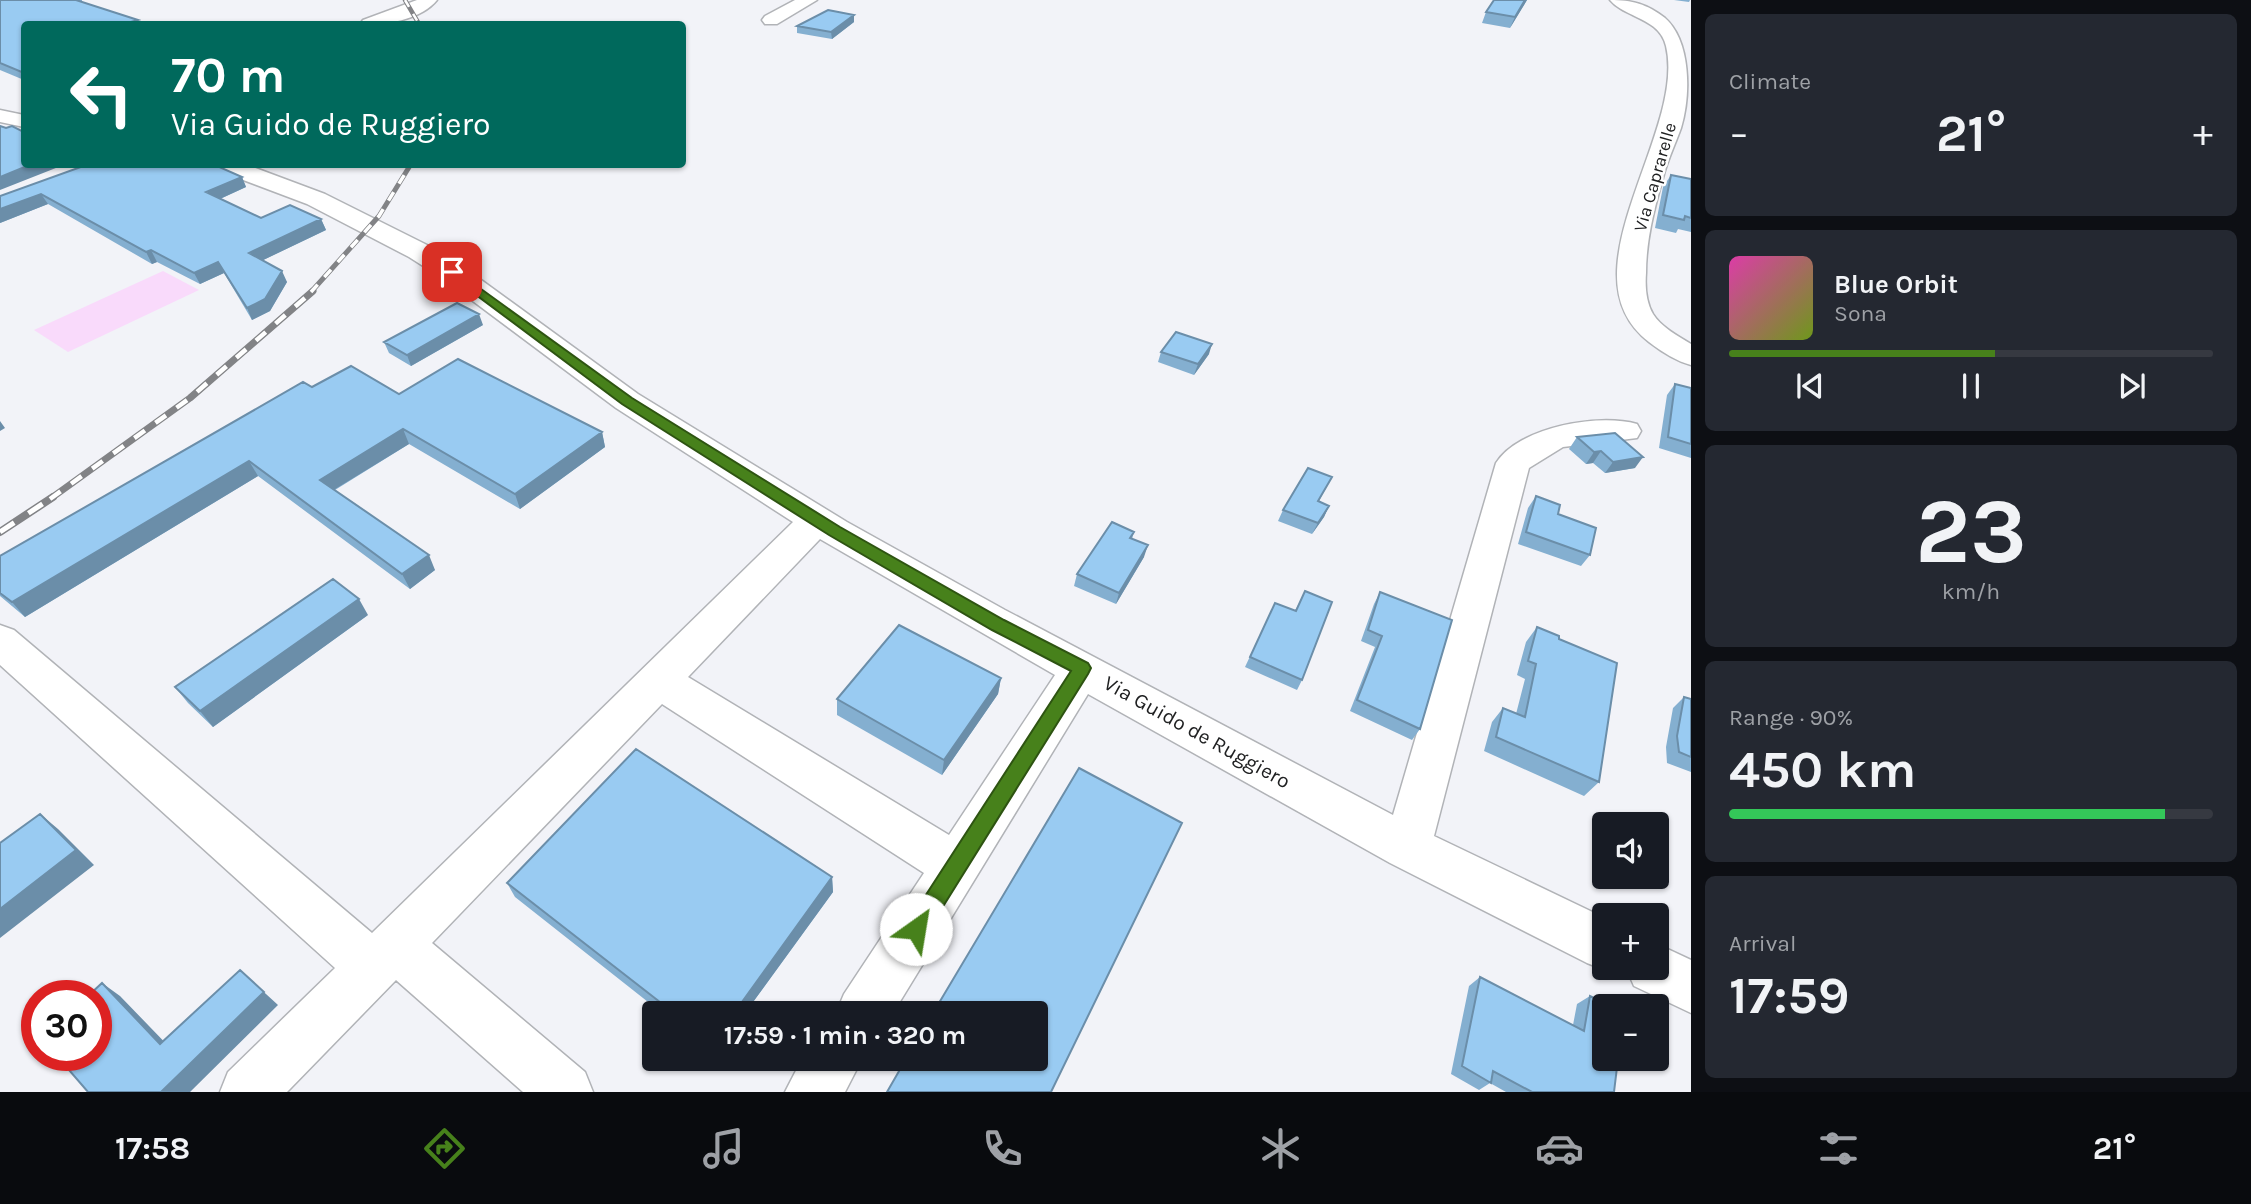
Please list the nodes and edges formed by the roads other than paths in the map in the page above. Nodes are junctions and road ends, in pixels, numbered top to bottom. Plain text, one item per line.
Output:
1 (428, 0) edge
2 (808, 0) edge
3 (1619, 0) edge
4 (393, 7) edge
5 (771, 20) dead end
6 (373, 21) edge
7 (1684, 46) edge
8 (0, 116) edge
9 (21, 120) edge
10 (233, 168) edge
11 (1691, 356) edge
12 (1625, 431) dead end
13 (817, 520) junction
14 (0, 642) edge
15 (1082, 668) junction
16 (668, 686) dead end
17 (1407, 847) junction
18 (956, 866) junction
19 (1592, 938) edge
20 (384, 956) junction
21 (1669, 976) edge
22 (1691, 987) edge
23 (871, 1001) edge
24 (826, 1071) edge
25 (248, 1092) edge
26 (565, 1092) edge
27 (813, 1092) edge

1 - 4 street
2 - 5 street
3 - 7 street, Via Caprarelle
4 - 6 street
7 - 11 street, Via Caprarelle
8 - 9 street
10 - 13 street, Via Guido de Ruggiero
12 - 17 street
13 - 15 street, Via Guido de Ruggiero
13 - 20 street
14 - 20 street
15 - 17 street, Via Guido de Ruggiero
15 - 18 street
16 - 18 street
17 - 19 street, Via Guido de Ruggiero
18 - 23 street
20 - 25 street
20 - 26 street
21 - 22 street
24 - 27 street

